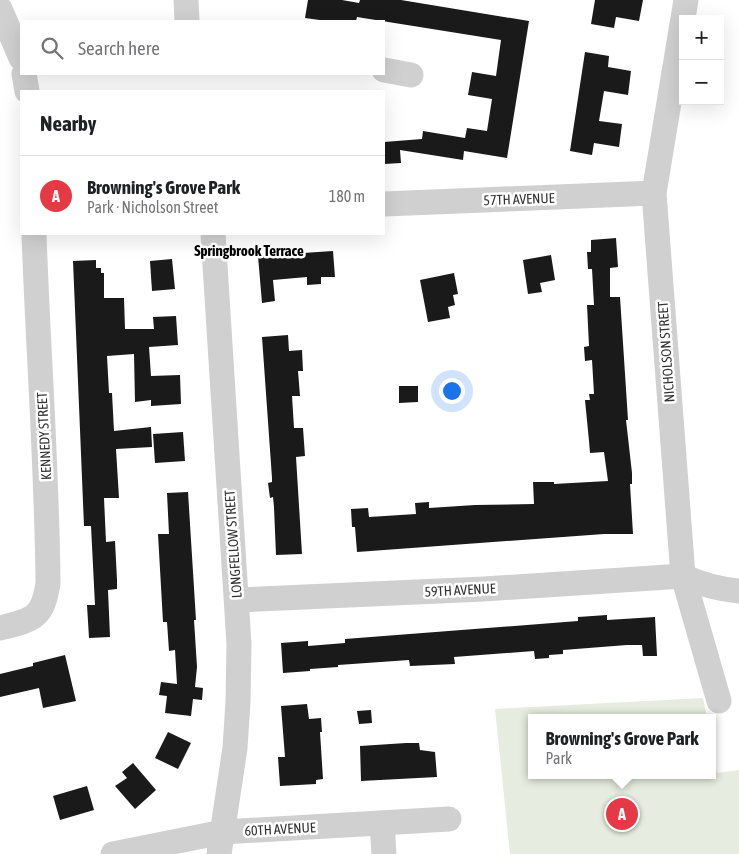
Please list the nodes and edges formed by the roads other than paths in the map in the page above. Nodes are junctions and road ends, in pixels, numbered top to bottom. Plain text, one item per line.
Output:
1 (186, 0) edge
2 (686, 0) edge
3 (0, 9) edge
4 (187, 20) edge
5 (20, 56) edge
6 (385, 70) edge
7 (24, 75) edge
8 (411, 75) dead end
9 (27, 90) edge
10 (654, 193) junction
11 (385, 204) edge
12 (34, 235) edge
13 (213, 235) edge
14 (683, 576) junction
15 (739, 591) edge
16 (237, 600) junction
17 (9, 626) edge
18 (719, 701) dead end
19 (449, 819) dead end
20 (382, 823) junction
21 (221, 843) edge
22 (113, 854) edge
23 (384, 854) edge

1 - 4 street
2 - 10 street, NICHOLSON STREET
3 - 5 street
6 - 8 street
7 - 9 street
10 - 11 street, 57TH AVENUE
10 - 14 street, NICHOLSON STREET
12 - 17 street, KENNEDY STREET
13 - 16 street, LONGFELLOW STREET
14 - 15 street
14 - 16 street, 59TH AVENUE
14 - 18 street, NICHOLSON STREET
16 - 21 street, LONGFELLOW STREET
19 - 20 street, 60TH AVENUE
20 - 21 street, 60TH AVENUE
20 - 23 street
21 - 22 street, 60TH AVENUE

